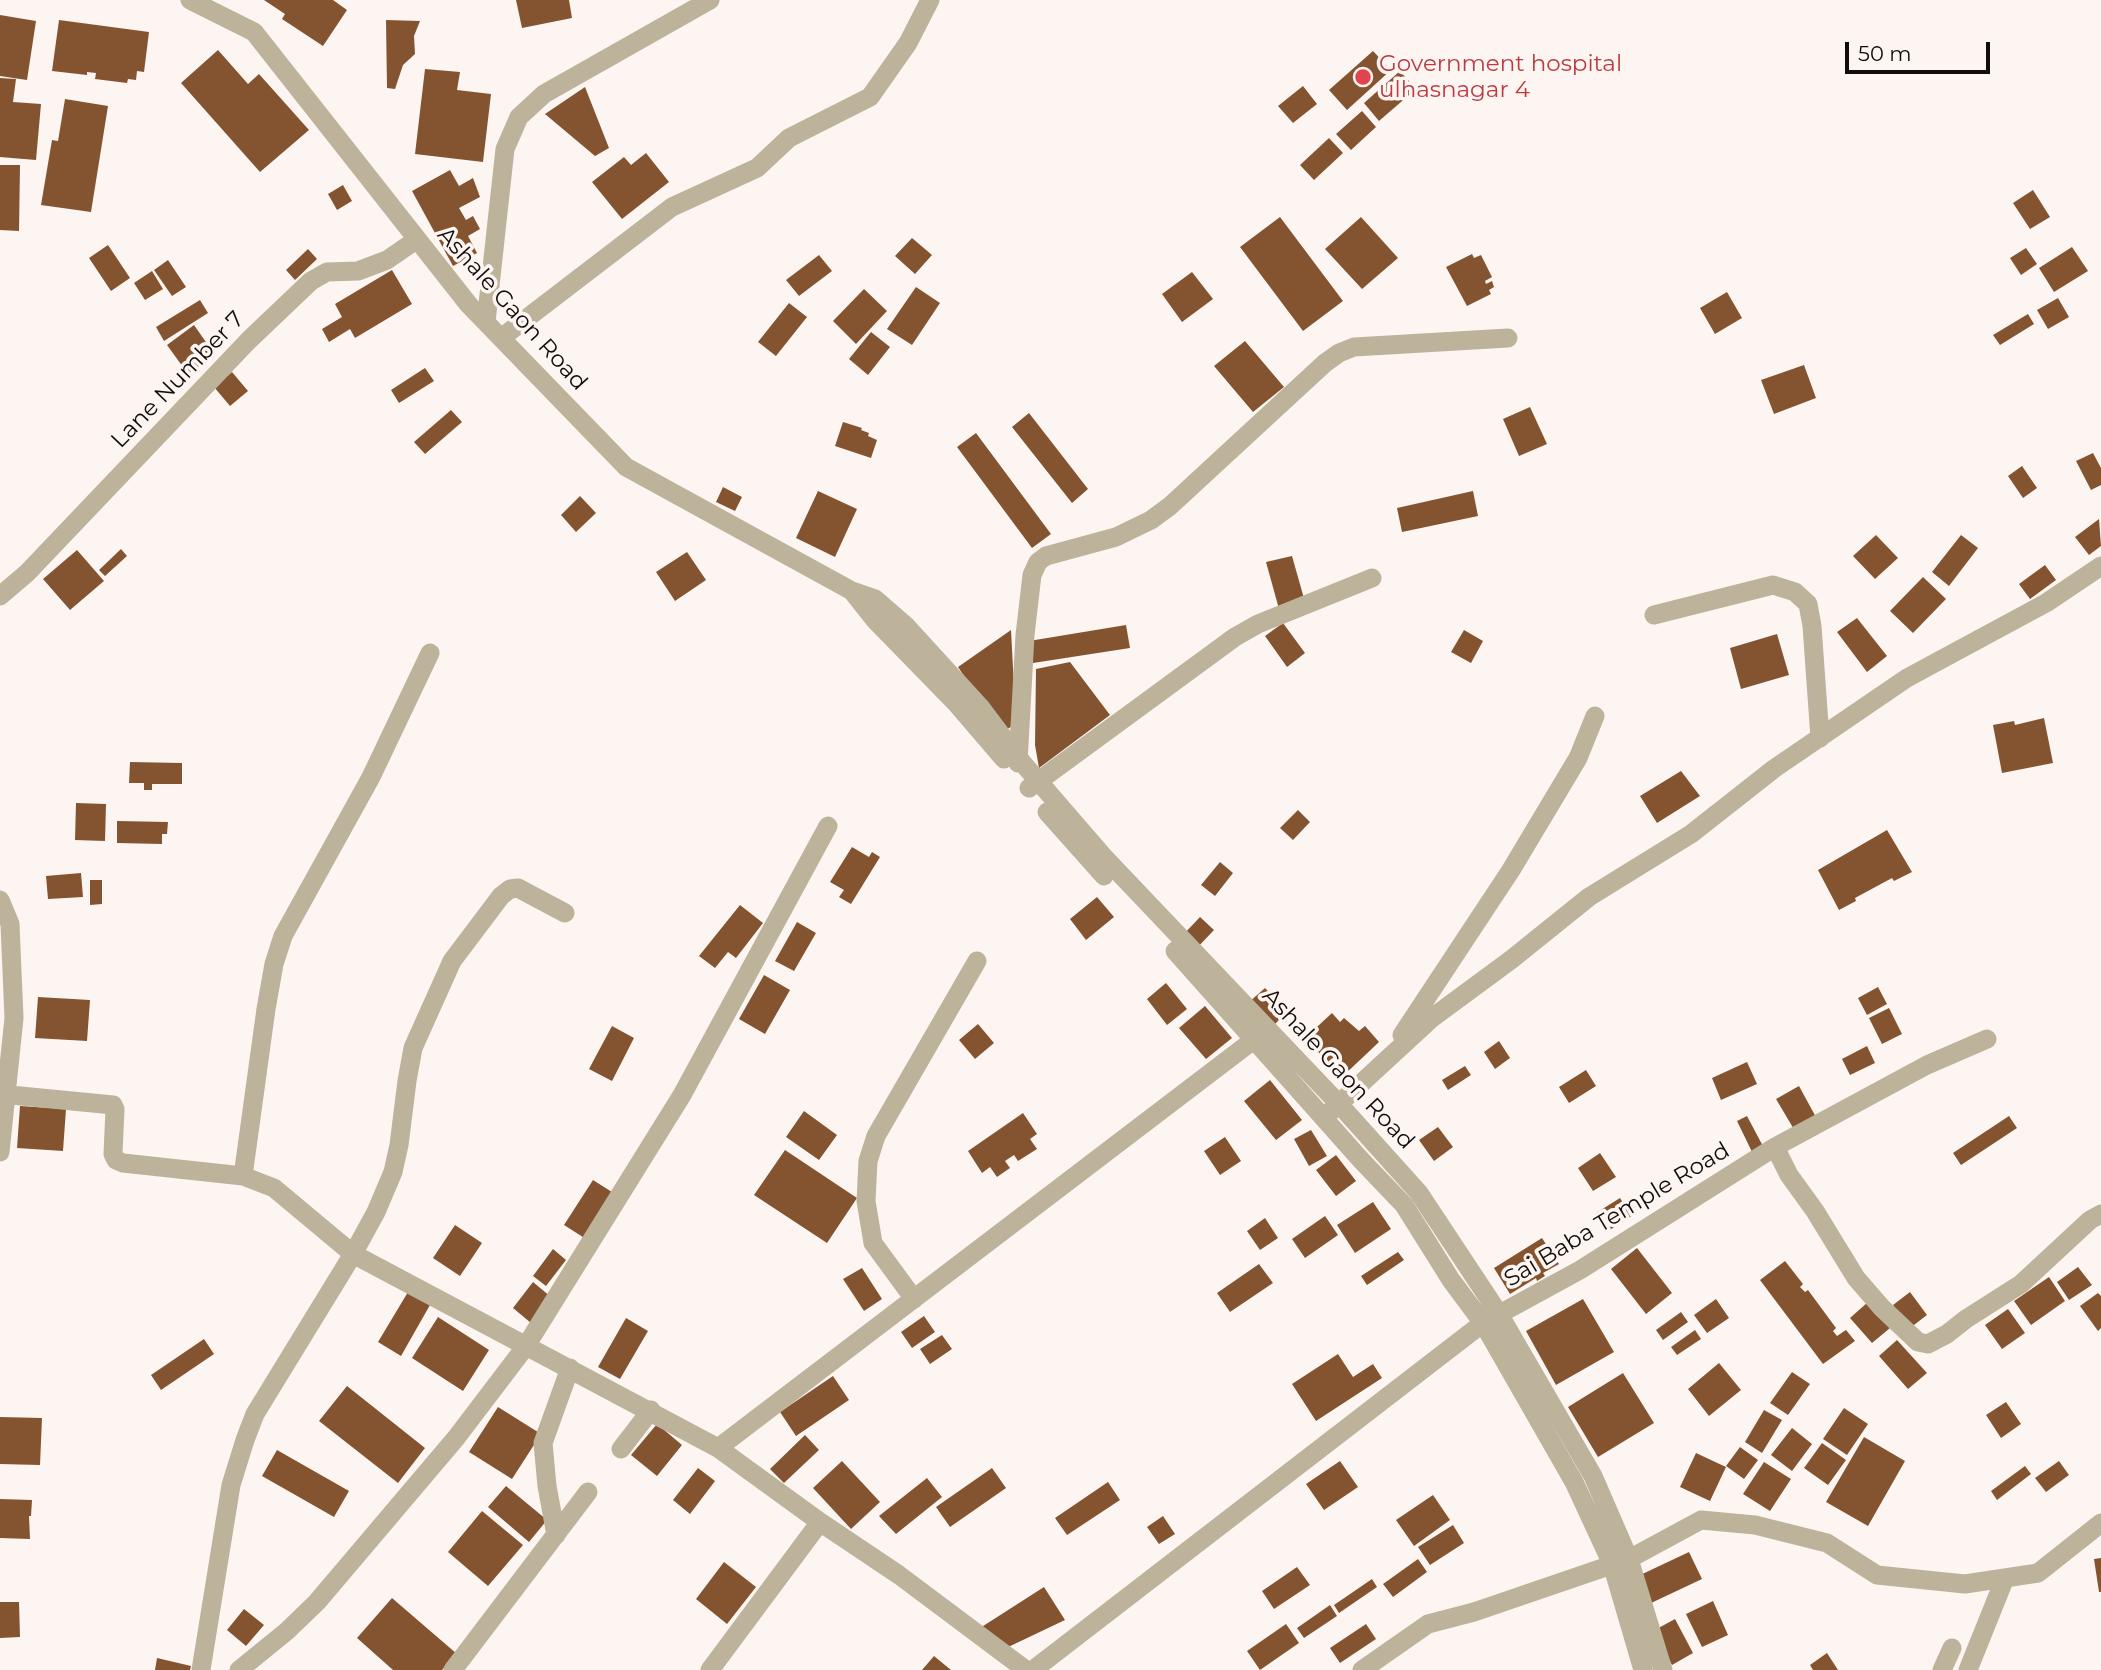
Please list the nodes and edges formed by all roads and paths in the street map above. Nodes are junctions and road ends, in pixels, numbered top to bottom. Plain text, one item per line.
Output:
1 (190, 0) edge
2 (710, 0) edge
3 (930, 0) edge
4 (416, 240) junction
5 (486, 322) junction
6 (502, 338) junction
7 (1508, 338) dead end
8 (2101, 566) edge
9 (1372, 578) dead end
10 (0, 596) edge
11 (1654, 615) dead end
12 (430, 653) dead end
13 (1595, 716) dead end
14 (1820, 738) junction
15 (1017, 765) junction
16 (1033, 785) junction
17 (828, 826) dead end
18 (0, 900) edge
19 (565, 913) dead end
20 (977, 961) dead end
21 (1262, 1034) junction
22 (1987, 1039) dead end
23 (1385, 1061) junction
24 (3, 1094) edge
25 (1331, 1110) junction
26 (1775, 1147) junction
27 (0, 1152) edge
28 (243, 1176) junction
29 (2101, 1214) edge
30 (353, 1254) junction
31 (914, 1299) junction
32 (1491, 1318) junction
33 (526, 1346) junction
34 (570, 1368) junction
35 (651, 1410) junction
36 (718, 1447) junction
37 (621, 1450) dead end
38 (589, 1492) dead end
39 (820, 1522) junction
40 (2101, 1524) edge
41 (556, 1535) junction
42 (1620, 1562) junction
43 (2005, 1578) junction
44 (1952, 1647) dead end
45 (715, 1668) edge
46 (201, 1670) edge
47 (239, 1670) edge
48 (453, 1670) edge
49 (1026, 1670) edge
50 (1033, 1670) edge
51 (1362, 1670) edge
52 (1643, 1670) edge
53 (1663, 1670) edge
54 (1942, 1670) edge
55 (1968, 1670) edge

1 - 4 street, Ashale Gaon Road
2 - 5 street
3 - 6 street
4 - 5 street, Ashale Gaon Road
4 - 10 street, Lane Number 7
5 - 6 street, Ashale Gaon Road
6 - 15 street, Ashale Gaon Road
7 - 15 street
8 - 14 street
9 - 16 street
11 - 14 street
12 - 28 street
13 - 23 street
14 - 23 street
15 - 16 street, Ashale Gaon Road
16 - 21 street, Ashale Gaon Road
17 - 33 street
18 - 24 street
19 - 30 street
20 - 31 street
21 - 25 street, Ashale Gaon Road
21 - 31 street
22 - 26 street, Sai Baba Temple Road
23 - 25 street
24 - 27 street
24 - 28 street
25 - 32 street, Ashale Gaon Road
26 - 29 street
26 - 32 street, Sai Baba Temple Road
28 - 30 street
30 - 33 street
30 - 46 street
31 - 36 street
32 - 42 street, Ashale Gaon Road
32 - 50 street, Sai Baba Temple Road
33 - 34 street
33 - 47 street
34 - 35 street
34 - 41 street
35 - 36 street
35 - 37 street
36 - 39 street
38 - 41 street
39 - 45 street
39 - 49 street
40 - 43 street
41 - 48 street
42 - 43 street
42 - 51 street
42 - 52 street, Ashale Gaon Road
42 - 53 street, Ashale Gaon Road
43 - 55 street
44 - 54 street

